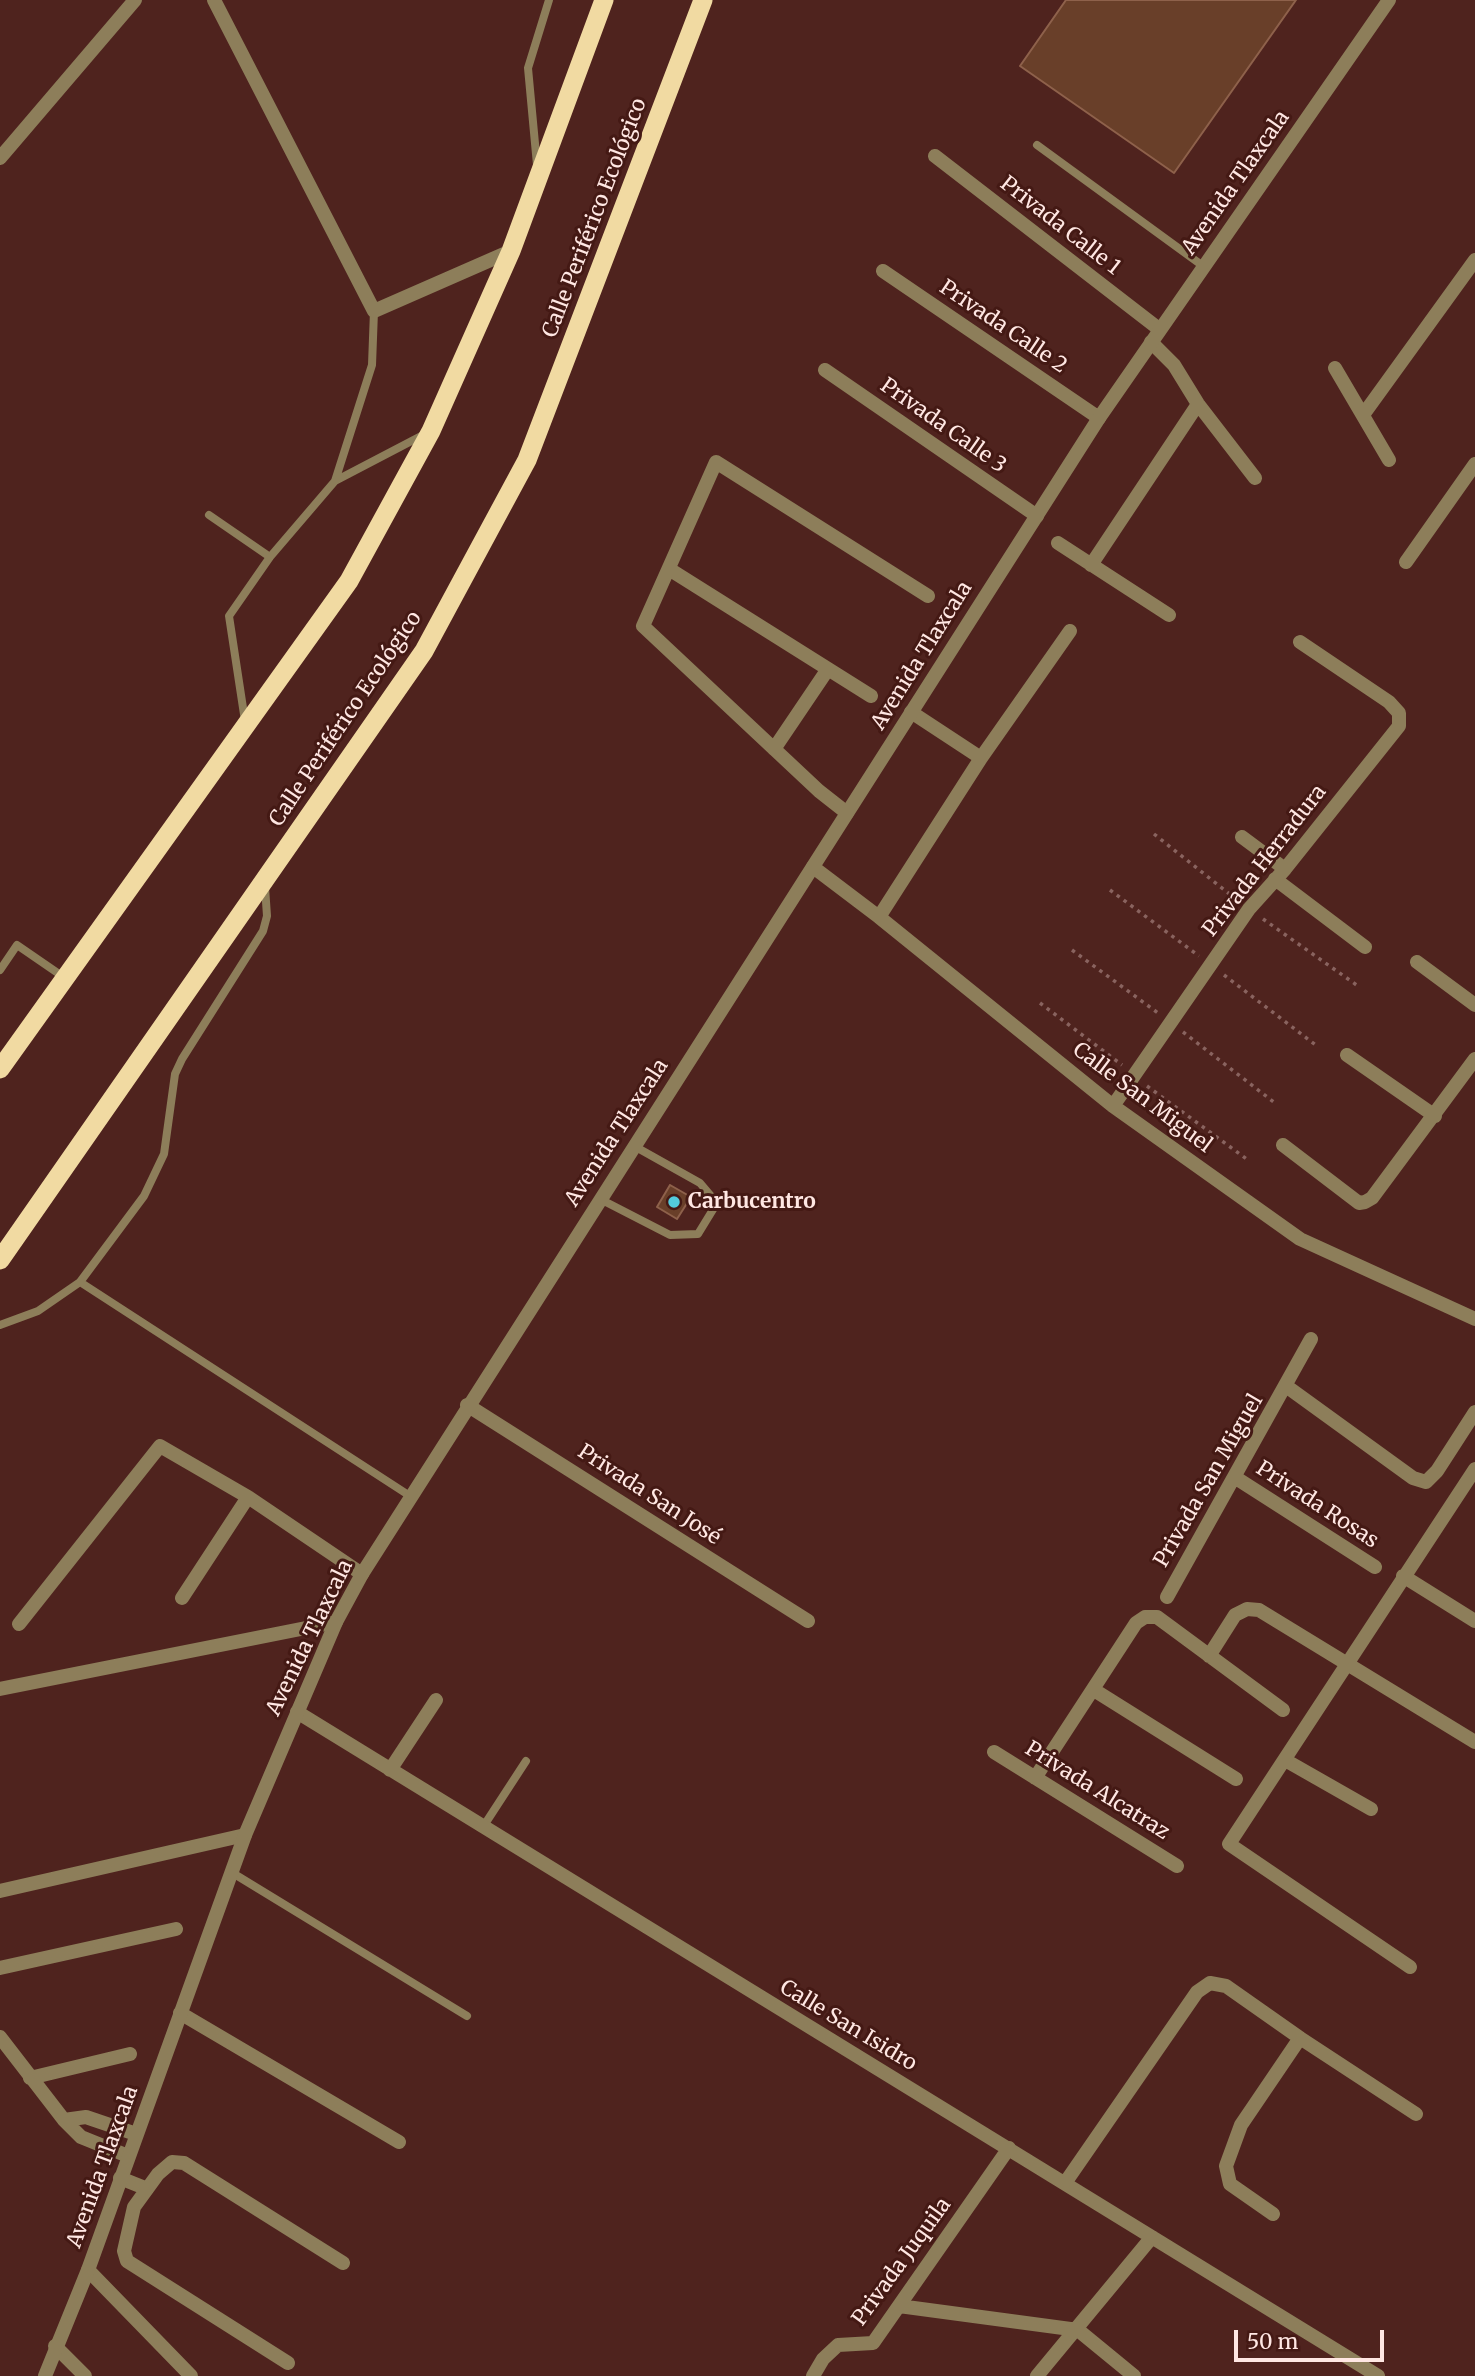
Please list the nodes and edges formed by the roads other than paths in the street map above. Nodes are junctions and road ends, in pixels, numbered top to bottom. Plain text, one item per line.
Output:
1 (135, 0) edge
2 (214, 0) edge
3 (549, 0) edge
4 (604, 0) edge
5 (703, 0) edge
6 (1389, 0) edge
7 (1037, 145) dead end
8 (935, 156) dead end
9 (0, 158) edge
10 (538, 176) junction
11 (511, 251) junction
12 (1475, 260) edge
13 (1203, 266) junction
14 (883, 271) dead end
15 (374, 311) junction
16 (1155, 336) junction
17 (1335, 368) dead end
18 (825, 370) dead end
19 (1198, 404) junction
20 (1363, 415) junction
21 (1099, 418) junction
22 (430, 431) junction
23 (1389, 460) dead end
24 (1475, 464) edge
25 (1255, 478) dead end
26 (335, 481) junction
27 (209, 515) dead end
28 (1037, 516) junction
29 (1058, 543) dead end
30 (270, 557) junction
31 (1406, 562) dead end
32 (1091, 565) junction
33 (669, 569) junction
34 (928, 596) dead end
35 (1169, 615) dead end
36 (1070, 631) dead end
37 (1300, 642) dead end
38 (828, 669) junction
39 (871, 696) dead end
40 (911, 712) junction
41 (246, 727) junction
42 (774, 749) junction
43 (981, 758) junction
44 (847, 813) junction
45 (1242, 837) dead end
46 (813, 867) junction
47 (1280, 874) junction
48 (265, 880) junction
49 (879, 917) junction
50 (1366, 947) dead end
51 (1417, 962) dead end
52 (0, 970) edge
53 (65, 978) junction
54 (1475, 1004) edge
55 (1348, 1055) dead end
56 (1475, 1059) edge
57 (0, 1069) edge
58 (1112, 1106) junction
59 (1435, 1116) junction
60 (1283, 1145) dead end
61 (634, 1146) junction
62 (600, 1199) junction
63 (0, 1260) edge
64 (80, 1282) junction
65 (1475, 1319) edge
66 (0, 1325) edge
67 (1311, 1339) dead end
68 (1286, 1386) junction
69 (467, 1405) junction
70 (1475, 1412) edge
71 (1475, 1469) edge
72 (1236, 1478) junction
73 (1469, 1488) edge
74 (410, 1496) junction
75 (248, 1497) junction
76 (1375, 1567) dead end
77 (362, 1574) junction
78 (1403, 1576) junction
79 (1167, 1597) dead end
80 (182, 1598) dead end
81 (808, 1621) dead end
82 (1475, 1621) edge
83 (336, 1622) junction
84 (19, 1623) dead end
85 (1209, 1656) junction
86 (1348, 1665) junction
87 (0, 1689) edge
88 (1094, 1690) junction
89 (436, 1700) dead end
90 (1283, 1710) dead end
91 (297, 1712) junction
92 (1475, 1742) edge
93 (995, 1752) dead end
94 (1285, 1760) junction
95 (526, 1761) dead end
96 (390, 1770) junction
97 (1035, 1778) junction
98 (1236, 1779) dead end
99 (1371, 1809) dead end
100 (483, 1828) junction
101 (245, 1835) junction
102 (1177, 1866) dead end
103 (231, 1872) junction
104 (0, 1891) edge
105 (176, 1929) dead end
106 (1410, 1967) dead end
107 (0, 1968) edge
108 (180, 2013) junction
109 (467, 2017) dead end
110 (0, 2037) edge
111 (1300, 2038) junction
112 (130, 2054) dead end
113 (30, 2078) junction
114 (1416, 2114) dead end
115 (64, 2120) junction
116 (136, 2134) junction
117 (399, 2142) dead end
118 (1009, 2148) junction
119 (128, 2156) junction
120 (120, 2178) junction
121 (1065, 2183) junction
122 (141, 2186) junction
123 (124, 2203) junction
124 (1273, 2214) dead end
125 (1152, 2237) junction
126 (343, 2263) dead end
127 (88, 2270) junction
128 (899, 2306) junction
129 (1078, 2330) junction
130 (55, 2346) junction
131 (288, 2362) dead end
132 (45, 2376) edge
133 (85, 2376) edge
134 (191, 2376) edge
135 (813, 2376) edge
136 (1037, 2376) edge
137 (1134, 2376) edge
138 (1378, 2376) edge

1 - 9 street
2 - 15 street
3 - 10 lane
4 - 10 highway
5 - 48 highway, Calle Periférico Ecológico
6 - 13 street, Avenida Tlaxcala
7 - 13 lane
8 - 16 street, Privada Calle 1
10 - 11 highway
11 - 15 street
11 - 22 highway
12 - 20 street
13 - 16 street, Avenida Tlaxcala
14 - 21 street, Privada Calle 2
15 - 26 lane
16 - 19 street, Privada Calle 1
16 - 21 street, Avenida Tlaxcala
17 - 20 street
18 - 28 street, Privada Calle 3
19 - 25 street, Privada Calle 1
19 - 32 street
20 - 23 street
21 - 28 street, Avenida Tlaxcala
22 - 26 lane
22 - 41 highway
24 - 31 street
26 - 30 lane
27 - 30 lane
28 - 40 street, Avenida Tlaxcala
29 - 32 street
30 - 41 lane
32 - 35 street
33 - 34 street
33 - 38 street
33 - 42 street
36 - 43 street
37 - 47 street, Privada Herradura
38 - 39 street
38 - 42 street
40 - 43 street
40 - 44 street, Avenida Tlaxcala
41 - 53 highway
42 - 44 street
43 - 49 street
44 - 46 street, Avenida Tlaxcala
45 - 47 street
46 - 49 street, Calle San Miguel
46 - 61 street, Avenida Tlaxcala
47 - 50 street
47 - 58 street, Privada Herradura
48 - 63 highway, Calle Periférico Ecológico
48 - 64 lane
49 - 58 street, Calle San Miguel
51 - 54 street
52 - 53 lane
53 - 57 highway
55 - 59 street
56 - 59 street
58 - 65 street, Calle San Miguel
59 - 60 street
61 - 62 street, Avenida Tlaxcala
61 - 62 lane
62 - 69 street, Avenida Tlaxcala
64 - 66 lane
64 - 74 lane
67 - 68 street, Privada San Miguel
68 - 70 street, Privada San Miguel
68 - 72 street, Privada San Miguel
69 - 74 street, Avenida Tlaxcala
69 - 81 street, Privada San José
71 - 73 street
72 - 76 street, Privada Rosas
72 - 79 street, Privada San Miguel
73 - 78 street
74 - 77 street, Avenida Tlaxcala
75 - 77 street
75 - 80 street
75 - 84 street
77 - 83 street, Avenida Tlaxcala
78 - 82 street
78 - 86 street
83 - 87 street
83 - 91 street, Avenida Tlaxcala
85 - 86 street
85 - 88 street
85 - 90 street
86 - 92 street
86 - 94 street
88 - 97 street
88 - 98 street
89 - 96 street
91 - 96 street, Calle San Isidro
91 - 101 street, Avenida Tlaxcala
93 - 97 street, Privada Alcatraz
94 - 99 street
94 - 106 street
95 - 100 lane
96 - 100 street, Calle San Isidro
97 - 102 street, Privada Alcatraz
100 - 118 street, Calle San Isidro
101 - 103 street, Avenida Tlaxcala
101 - 104 street
103 - 108 street, Avenida Tlaxcala
103 - 109 lane
105 - 107 street
108 - 116 street, Avenida Tlaxcala
108 - 117 street
110 - 113 street
111 - 114 street
111 - 121 street
111 - 124 street
112 - 113 street
113 - 115 street
115 - 116 street
115 - 119 street
116 - 119 street, Avenida Tlaxcala
118 - 121 street, Calle San Isidro
118 - 128 street, Privada Juquila
119 - 120 street, Avenida Tlaxcala
120 - 122 street
120 - 123 street, Avenida Tlaxcala
121 - 125 street, Calle San Isidro
122 - 123 street
122 - 126 street
123 - 127 street, Avenida Tlaxcala
123 - 131 street
125 - 129 street
125 - 138 street, Calle San Isidro
127 - 130 street, Avenida Tlaxcala
127 - 134 street
128 - 129 street
128 - 135 street, Privada Juquila
129 - 136 street
129 - 137 street
130 - 132 street, Avenida Tlaxcala
130 - 133 street

